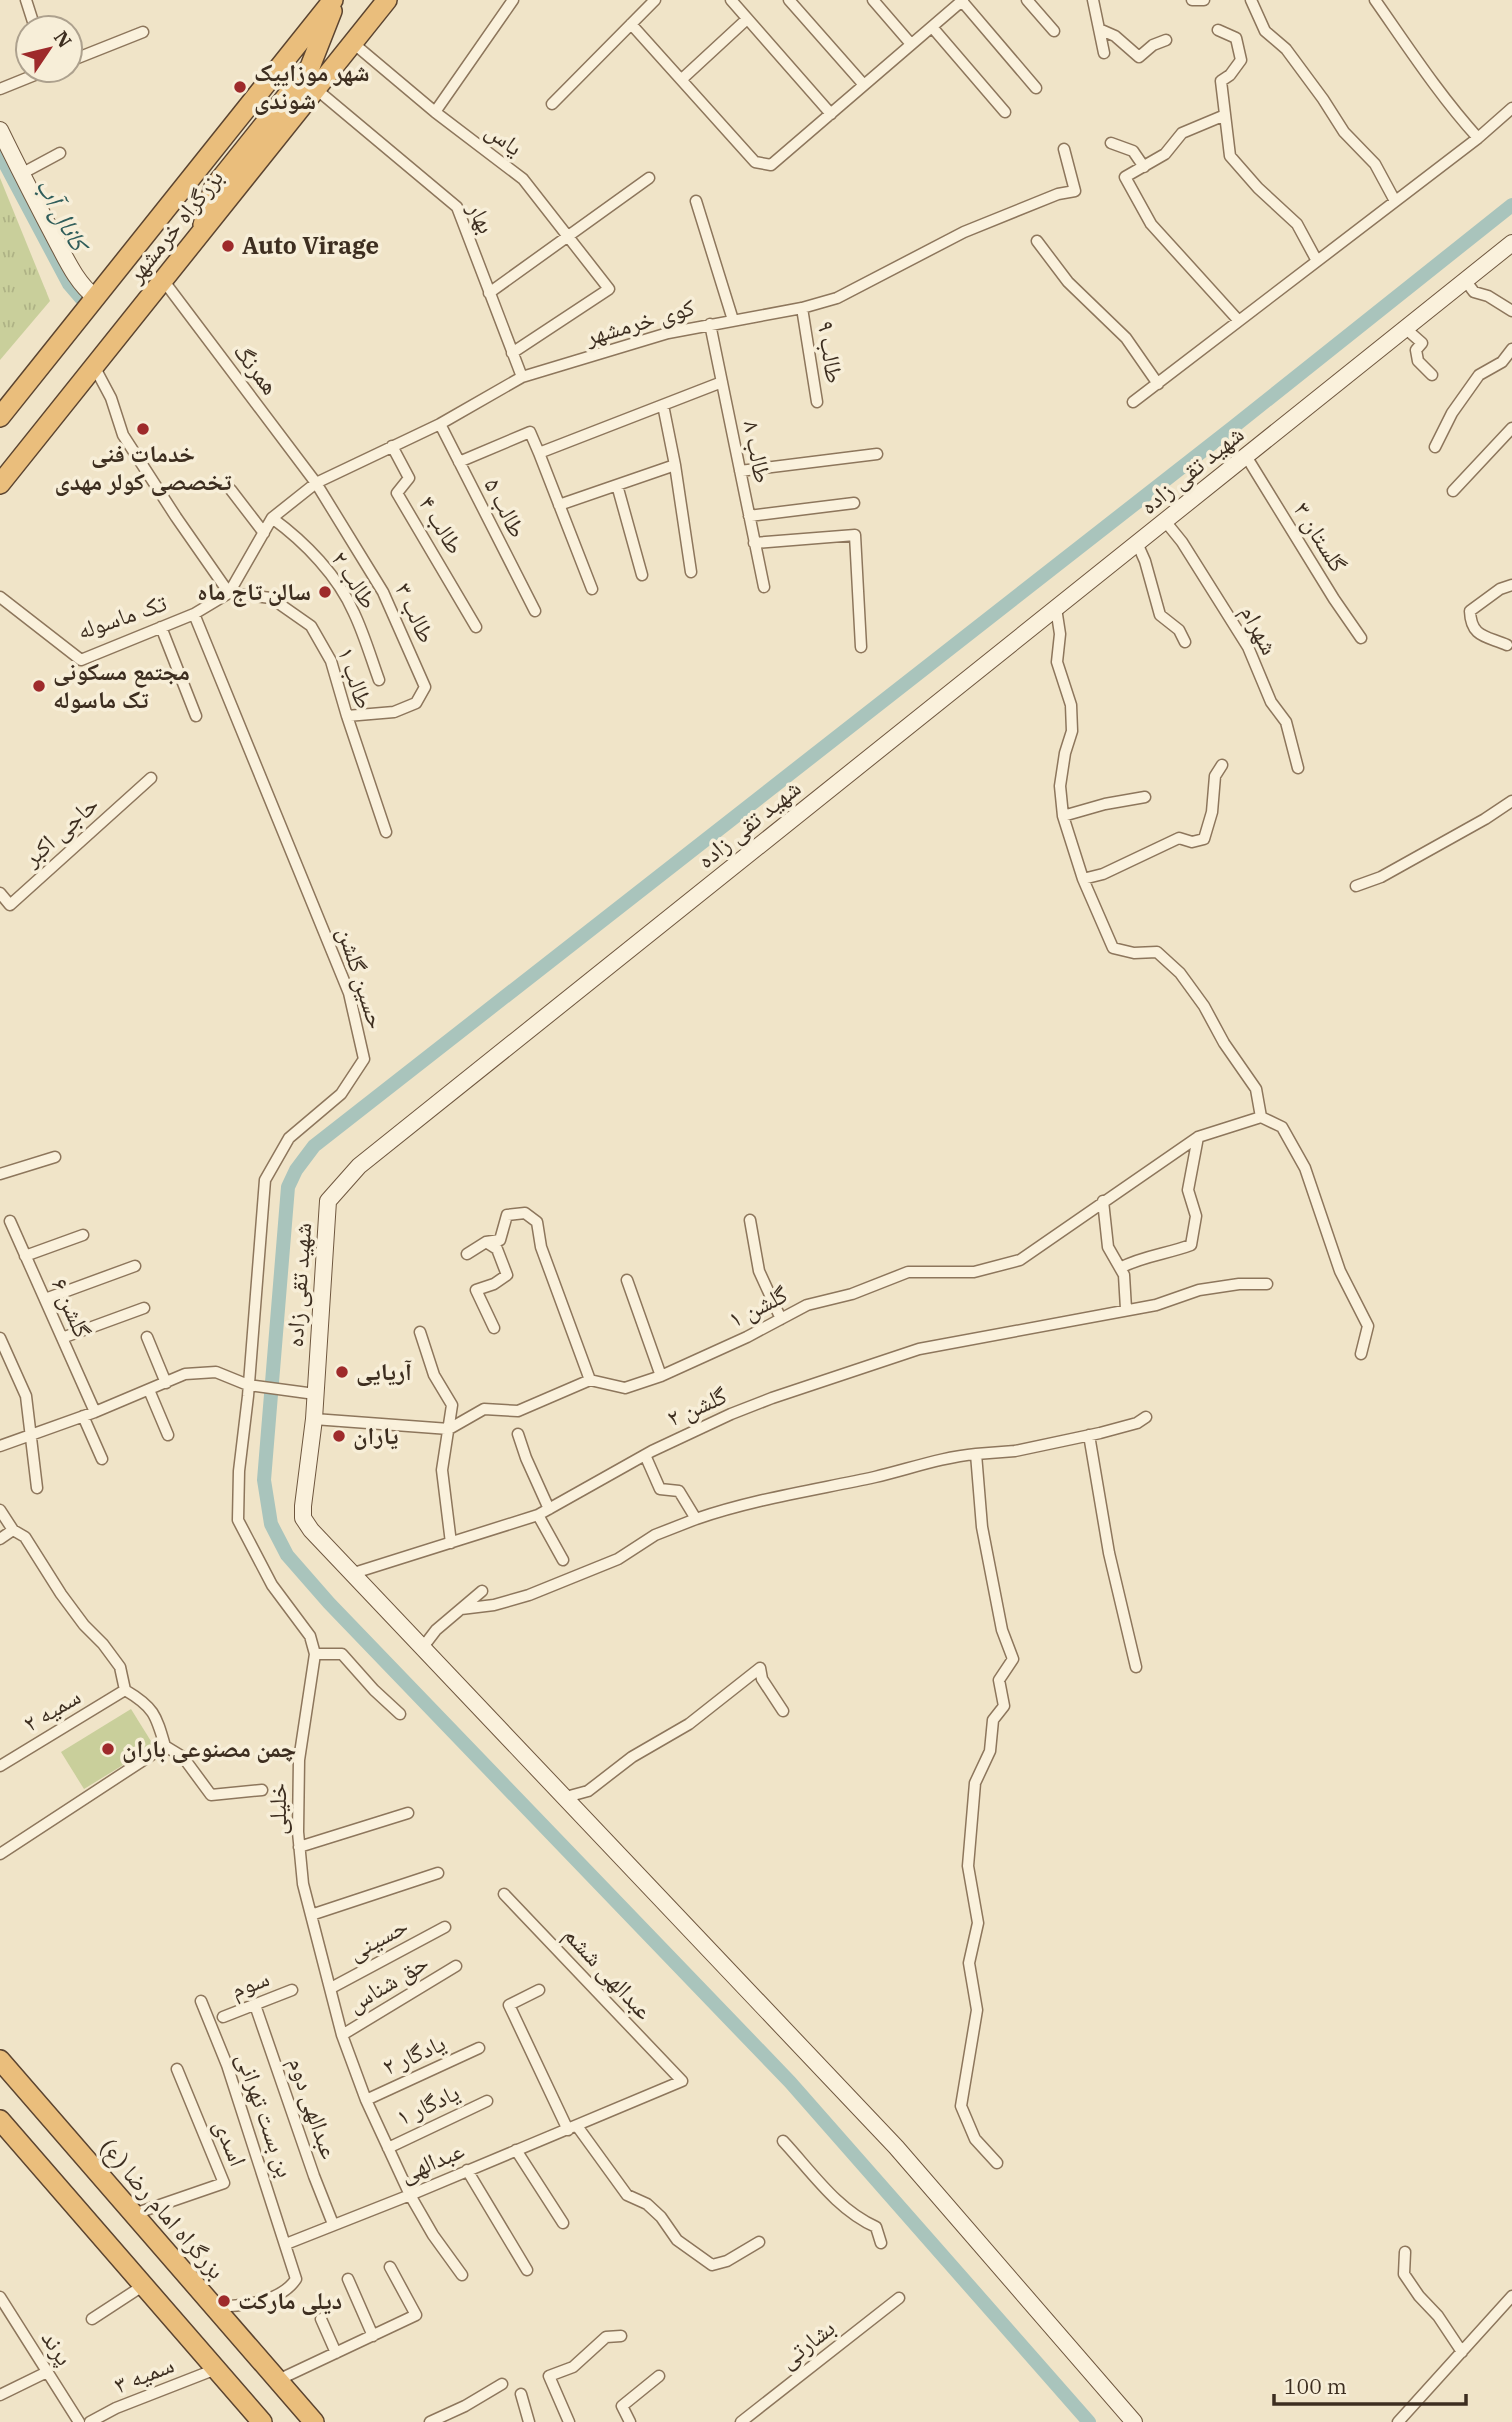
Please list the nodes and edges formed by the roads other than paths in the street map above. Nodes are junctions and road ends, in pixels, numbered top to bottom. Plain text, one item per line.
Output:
1 (335, 0) edge
2 (387, 0) edge
3 (513, 0) edge
4 (655, 0) edge
5 (731, 0) edge
6 (789, 0) edge
7 (873, 0) edge
8 (962, 0) edge
9 (1027, 0) edge
10 (1094, 0) edge
11 (1192, 0) edge
12 (1204, 0) edge
13 (1251, 0) edge
14 (1375, 0) edge
15 (747, 19) junction
16 (631, 24) junction
17 (932, 27) junction
18 (1099, 29) junction
19 (1218, 30) dead end
20 (1054, 31) dead end
21 (143, 32) dead end
22 (1166, 40) dead end
23 (353, 43) junction
24 (911, 44) junction
25 (1104, 54) dead end
26 (84, 55) edge
27 (682, 79) junction
28 (864, 85) junction
29 (1036, 88) dead end
30 (316, 89) junction
31 (552, 104) dead end
32 (248, 107) junction
33 (1512, 108) edge
34 (435, 112) junction
35 (1005, 112) dead end
36 (831, 114) junction
37 (1225, 114) junction
38 (273, 128) junction
39 (0, 130) edge
40 (1478, 138) junction
41 (1111, 143) dead end
42 (1064, 149) dead end
43 (60, 153) dead end
44 (1144, 167) junction
45 (21, 174) junction
46 (649, 178) dead end
47 (696, 201) dead end
48 (1395, 201) junction
49 (568, 236) junction
50 (1038, 241) dead end
51 (1512, 243) edge
52 (1317, 261) junction
53 (163, 280) junction
54 (1465, 280) junction
55 (489, 293) junction
56 (96, 297) junction
57 (802, 308) junction
58 (1512, 311) edge
59 (733, 320) junction
60 (1239, 321) junction
61 (710, 324) junction
62 (1405, 328) junction
63 (1512, 349) edge
64 (512, 353) junction
65 (94, 366) junction
66 (1432, 375) dead end
67 (522, 377) junction
68 (722, 382) junction
69 (1158, 384) junction
70 (817, 402) dead end
71 (1133, 402) dead end
72 (663, 405) junction
73 (0, 417) edge
74 (440, 424) junction
75 (1512, 428) edge
76 (391, 446) junction
77 (1435, 447) dead end
78 (539, 453) junction
79 (877, 454) dead end
80 (1246, 456) junction
81 (459, 462) junction
82 (675, 465) junction
83 (740, 471) junction
84 (0, 484) edge
85 (316, 484) junction
86 (617, 485) junction
87 (231, 491) dead end
88 (1453, 491) dead end
89 (855, 503) dead end
90 (559, 505) junction
91 (749, 516) junction
92 (272, 518) junction
93 (1165, 521) junction
94 (264, 533) junction
95 (754, 542) junction
96 (1137, 543) junction
97 (691, 572) dead end
98 (642, 575) dead end
99 (1512, 585) edge
100 (764, 587) dead end
101 (592, 589) dead end
102 (229, 593) junction
103 (0, 597) edge
104 (1056, 608) junction
105 (535, 611) dead end
106 (194, 614) junction
107 (161, 627) junction
108 (477, 627) dead end
109 (1361, 638) dead end
110 (1185, 642) dead end
111 (1507, 645) dead end
112 (861, 646) dead end
113 (379, 680) dead end
114 (196, 716) dead end
115 (347, 716) junction
116 (1222, 765) dead end
117 (1298, 768) dead end
118 (151, 778) dead end
119 (1145, 797) dead end
120 (1512, 801) edge
121 (1063, 816) junction
122 (386, 832) dead end
123 (1083, 879) junction
124 (1356, 886) dead end
125 (0, 893) edge
126 (1261, 1118) junction
127 (1198, 1137) junction
128 (55, 1157) dead end
129 (0, 1174) edge
130 (1103, 1201) junction
131 (750, 1220) dead end
132 (10, 1221) dead end
133 (83, 1235) dead end
134 (486, 1242) junction
135 (467, 1254) dead end
136 (25, 1256) junction
137 (135, 1266) dead end
138 (1120, 1268) junction
139 (627, 1280) dead end
140 (1267, 1284) dead end
141 (45, 1299) junction
142 (144, 1308) dead end
143 (1126, 1309) junction
144 (781, 1319) junction
145 (494, 1328) dead end
146 (420, 1332) dead end
147 (147, 1337) dead end
148 (0, 1338) edge
149 (62, 1338) junction
150 (1360, 1354) dead end
151 (662, 1376) junction
152 (590, 1380) junction
153 (166, 1383) junction
154 (248, 1385) junction
155 (149, 1390) junction
156 (315, 1394) junction
157 (89, 1414) junction
158 (1146, 1417) dead end
159 (314, 1419) junction
160 (449, 1429) junction
161 (518, 1434) dead end
162 (168, 1435) dead end
163 (1089, 1435) junction
164 (30, 1436) junction
165 (0, 1446) edge
166 (976, 1454) junction
167 (645, 1455) junction
168 (102, 1459) dead end
169 (37, 1488) dead end
170 (549, 1509) junction
171 (0, 1510) edge
172 (538, 1515) junction
173 (696, 1518) junction
174 (13, 1530) junction
175 (0, 1539) edge
176 (451, 1543) junction
177 (563, 1560) dead end
178 (354, 1573) junction
179 (482, 1591) dead end
180 (461, 1609) junction
181 (423, 1647) junction
182 (315, 1654) junction
183 (1136, 1667) dead end
184 (125, 1690) junction
185 (783, 1711) dead end
186 (400, 1714) dead end
187 (165, 1746) junction
188 (0, 1766) edge
189 (262, 1790) dead end
190 (566, 1797) junction
191 (408, 1813) dead end
192 (299, 1847) junction
193 (0, 1854) edge
194 (439, 1872) dead end
195 (504, 1894) dead end
196 (311, 1915) junction
197 (445, 1927) dead end
198 (456, 1966) dead end
199 (331, 1988) junction
200 (292, 1990) dead end
201 (539, 1990) dead end
202 (201, 2001) dead end
203 (255, 2005) junction
204 (223, 2017) dead end
205 (342, 2035) junction
206 (479, 2048) dead end
207 (0, 2060) edge
208 (177, 2069) dead end
209 (682, 2081) joint
210 (366, 2100) junction
211 (487, 2101) dead end
212 (0, 2120) edge
213 (572, 2128) junction
214 (783, 2141) dead end
215 (388, 2148) junction
216 (516, 2150) junction
217 (997, 2163) dead end
218 (467, 2170) junction
219 (410, 2195) junction
220 (134, 2214) junction
221 (563, 2223) dead end
222 (333, 2224) junction
223 (759, 2242) dead end
224 (881, 2243) dead end
225 (286, 2244) junction
226 (1405, 2252) dead end
227 (390, 2267) dead end
228 (527, 2270) dead end
229 (462, 2275) dead end
230 (348, 2279) dead end
231 (144, 2286) junction
232 (1512, 2296) edge
233 (0, 2297) edge
234 (900, 2298) dead end
235 (246, 2304) junction
236 (214, 2307) junction
237 (92, 2319) dead end
238 (321, 2319) dead end
239 (233, 2328) junction
240 (373, 2336) junction
241 (621, 2336) dead end
242 (1462, 2352) junction
243 (337, 2353) junction
244 (216, 2369) junction
245 (47, 2372) junction
246 (659, 2376) dead end
247 (278, 2380) junction
248 (502, 2384) dead end
249 (521, 2394) dead end
250 (0, 2395) edge
251 (79, 2422) edge
252 (90, 2422) edge
253 (262, 2422) edge
254 (314, 2422) edge
255 (430, 2422) edge
256 (529, 2422) edge
257 (569, 2422) edge
258 (630, 2422) edge
259 (741, 2422) edge
260 (1134, 2422) edge
261 (1398, 2422) edge

1 - 32 highway, بزرگراه خرمشهر
1 - 38 highway
2 - 23 highway, بزرگراه خرمشهر
3 - 34 street
4 - 16 street
5 - 15 street
6 - 28 street
7 - 24 street
8 - 17 street
8 - 29 street
9 - 20 street
10 - 18 street
11 - 12 street
13 - 48 street
14 - 40 street
15 - 27 street
15 - 36 street
16 - 27 street
16 - 31 street
17 - 24 street
17 - 35 street
18 - 22 street
18 - 25 street
19 - 37 street
21 - 26 street
23 - 30 highway, بزرگراه خرمشهر
23 - 34 street, یاس
24 - 28 street
27 - 36 street
28 - 36 street
30 - 38 highway, بزرگراه خرمشهر
30 - 55 street, بهار
32 - 38 highway
32 - 56 highway, بزرگراه خرمشهر
33 - 40 street
34 - 49 street, یاس
37 - 44 street
37 - 52 street
38 - 53 highway, بزرگراه خرمشهر
39 - 45 main road
40 - 48 street
41 - 44 street
42 - 57 street, کوی خرمشهر
43 - 45 street
44 - 60 street
45 - 56 main road
46 - 49 street
47 - 59 street
48 - 52 street
49 - 55 street
49 - 64 street, یاس
50 - 69 street
51 - 54 main road, شهید تقی زاده
52 - 60 street
53 - 65 highway, بزرگراه خرمشهر
53 - 85 street, همرنگ
54 - 58 street
54 - 62 main road, شهید تقی زاده
55 - 64 street, بهار
56 - 73 highway, بزرگراه خرمشهر
57 - 59 street, کوی خرمشهر
57 - 70 street, طالب ۹
59 - 61 street, کوی خرمشهر
60 - 69 street
61 - 67 street, کوی خرمشهر
61 - 68 street, طالب ۸
62 - 66 street
62 - 80 main road, شهید تقی زاده
63 - 77 street
64 - 67 street, بهار
65 - 84 highway, بزرگراه خرمشهر
65 - 102 street
67 - 74 street, کوی خرمشهر
68 - 72 street
68 - 83 street, طالب ۸
69 - 71 street
72 - 78 street
72 - 82 street
74 - 76 street, کوی خرمشهر
74 - 81 street, طالب ۵
75 - 88 street
76 - 85 street, کوی خرمشهر
76 - 108 street, طالب ۴
78 - 81 street
78 - 90 street
79 - 83 street
80 - 93 main road, شهید تقی زاده
80 - 109 street, گلستان ۳
81 - 105 street, طالب ۵
82 - 86 street
82 - 97 street
83 - 91 street, طالب ۸
85 - 92 street, کوی خرمشهر
85 - 115 street, طالب ۳
86 - 90 street
86 - 98 street
87 - 94 street
89 - 91 street
90 - 101 street
91 - 95 street, طالب ۸
92 - 94 street, کوی خرمشهر
92 - 113 street, طالب ۲
93 - 96 main road, شهید تقی زاده
93 - 117 street, شهرام
94 - 102 street, کوی خرمشهر
95 - 100 street, طالب ۸
95 - 112 street
96 - 104 main road, شهید تقی زاده
96 - 110 street
99 - 111 street
102 - 106 street, کوی خرمشهر
102 - 115 street, طالب ۱
103 - 107 street, تک ماسوله
104 - 121 street
104 - 156 main road, شهید تقی زاده
106 - 107 street, تک ماسوله
106 - 154 street, حسین گلشن
107 - 114 street
115 - 122 street, طالب ۱
116 - 123 street
118 - 125 street, حاجی اکبر
119 - 121 street
120 - 124 street
121 - 123 street
123 - 126 street
126 - 127 street, گلشن ۱
126 - 150 street
127 - 130 street, گلشن ۱
127 - 138 street
128 - 129 street
130 - 138 street
130 - 144 street, گلشن ۱
131 - 144 street
132 - 136 street, گلشن ۶
133 - 136 street
134 - 135 street
134 - 145 street
134 - 152 street
136 - 141 street, گلشن ۶
137 - 141 street
138 - 143 street
139 - 151 street
140 - 143 street, گلشن ۲
141 - 149 street, گلشن ۶
142 - 149 street
143 - 167 street, گلشن ۲
144 - 151 street, گلشن ۱
146 - 160 street
147 - 153 street
148 - 164 street
149 - 157 street, گلشن ۶
151 - 152 street, گلشن ۱
152 - 160 street
153 - 154 street
153 - 155 street
154 - 156 street
154 - 182 street
155 - 157 street
155 - 162 street
156 - 159 main road, شهید تقی زاده
157 - 164 street
157 - 168 street, گلشن ۶
158 - 163 street
159 - 160 street
159 - 178 main road, شهید تقی زاده
160 - 176 street
161 - 170 street
163 - 166 street
163 - 183 street
164 - 165 street
164 - 169 street
166 - 173 street
166 - 217 street
167 - 170 street, گلشن ۲
167 - 173 street
170 - 172 street, گلشن ۲
171 - 174 street
172 - 176 street, گلشن ۲
172 - 177 street
173 - 180 street
174 - 175 street
174 - 184 street
176 - 178 street, گلشن ۲
178 - 181 main road, شهید تقی زاده
179 - 180 street
180 - 181 street
181 - 190 main road, شهید تقی زاده
182 - 186 street
182 - 192 street, خلیلی
184 - 187 street
184 - 188 street, سمیه ۲
185 - 190 street
187 - 189 street
187 - 193 street
190 - 260 main road, شهید تقی زاده
191 - 192 street
192 - 196 street, خلیلی
194 - 196 street
195 - 209 street, عبدالهی ششم
196 - 199 street, خلیلی
197 - 199 street, حسینی
198 - 205 street, حق شناس
199 - 205 street, خلیلی
200 - 203 street, سوم
201 - 213 street
202 - 225 street, بن بست تهرانی
203 - 204 street, سوم
203 - 222 street, عبدالهی دوم
205 - 210 street, خلیلی
206 - 210 street, یادگار ۲
207 - 220 highway, بزرگراه امام رضا (ع)
208 - 220 street, اسدی
209 - 213 street, عبدالهی
210 - 215 street, خلیلی
211 - 215 street, یادگار ۱
212 - 231 highway
213 - 216 street, عبدالهی
213 - 223 street
214 - 224 street
215 - 219 street, خلیلی
216 - 218 street, عبدالهی
216 - 221 street
218 - 219 street, عبدالهی
218 - 228 street
219 - 222 street, عبدالهی
219 - 229 street, خلیلی
220 - 236 highway, بزرگراه امام رضا (ع)
222 - 225 street, عبدالهی
225 - 235 street
226 - 242 street
227 - 240 street
230 - 240 street
231 - 237 street
231 - 244 highway
232 - 242 street
233 - 245 street, پرند
234 - 259 street, بشارتی
235 - 236 street
235 - 239 street
236 - 239 highway, بزرگراه امام رضا (ع)
238 - 243 street
239 - 247 highway, بزرگراه امام رضا (ع)
240 - 243 street
241 - 257 street
242 - 261 street
243 - 247 street
244 - 252 street, سمیه ۳
244 - 253 highway
245 - 250 street
245 - 251 street, پرند
246 - 258 street
247 - 254 highway, بزرگراه امام رضا (ع)
248 - 255 street
249 - 256 street

